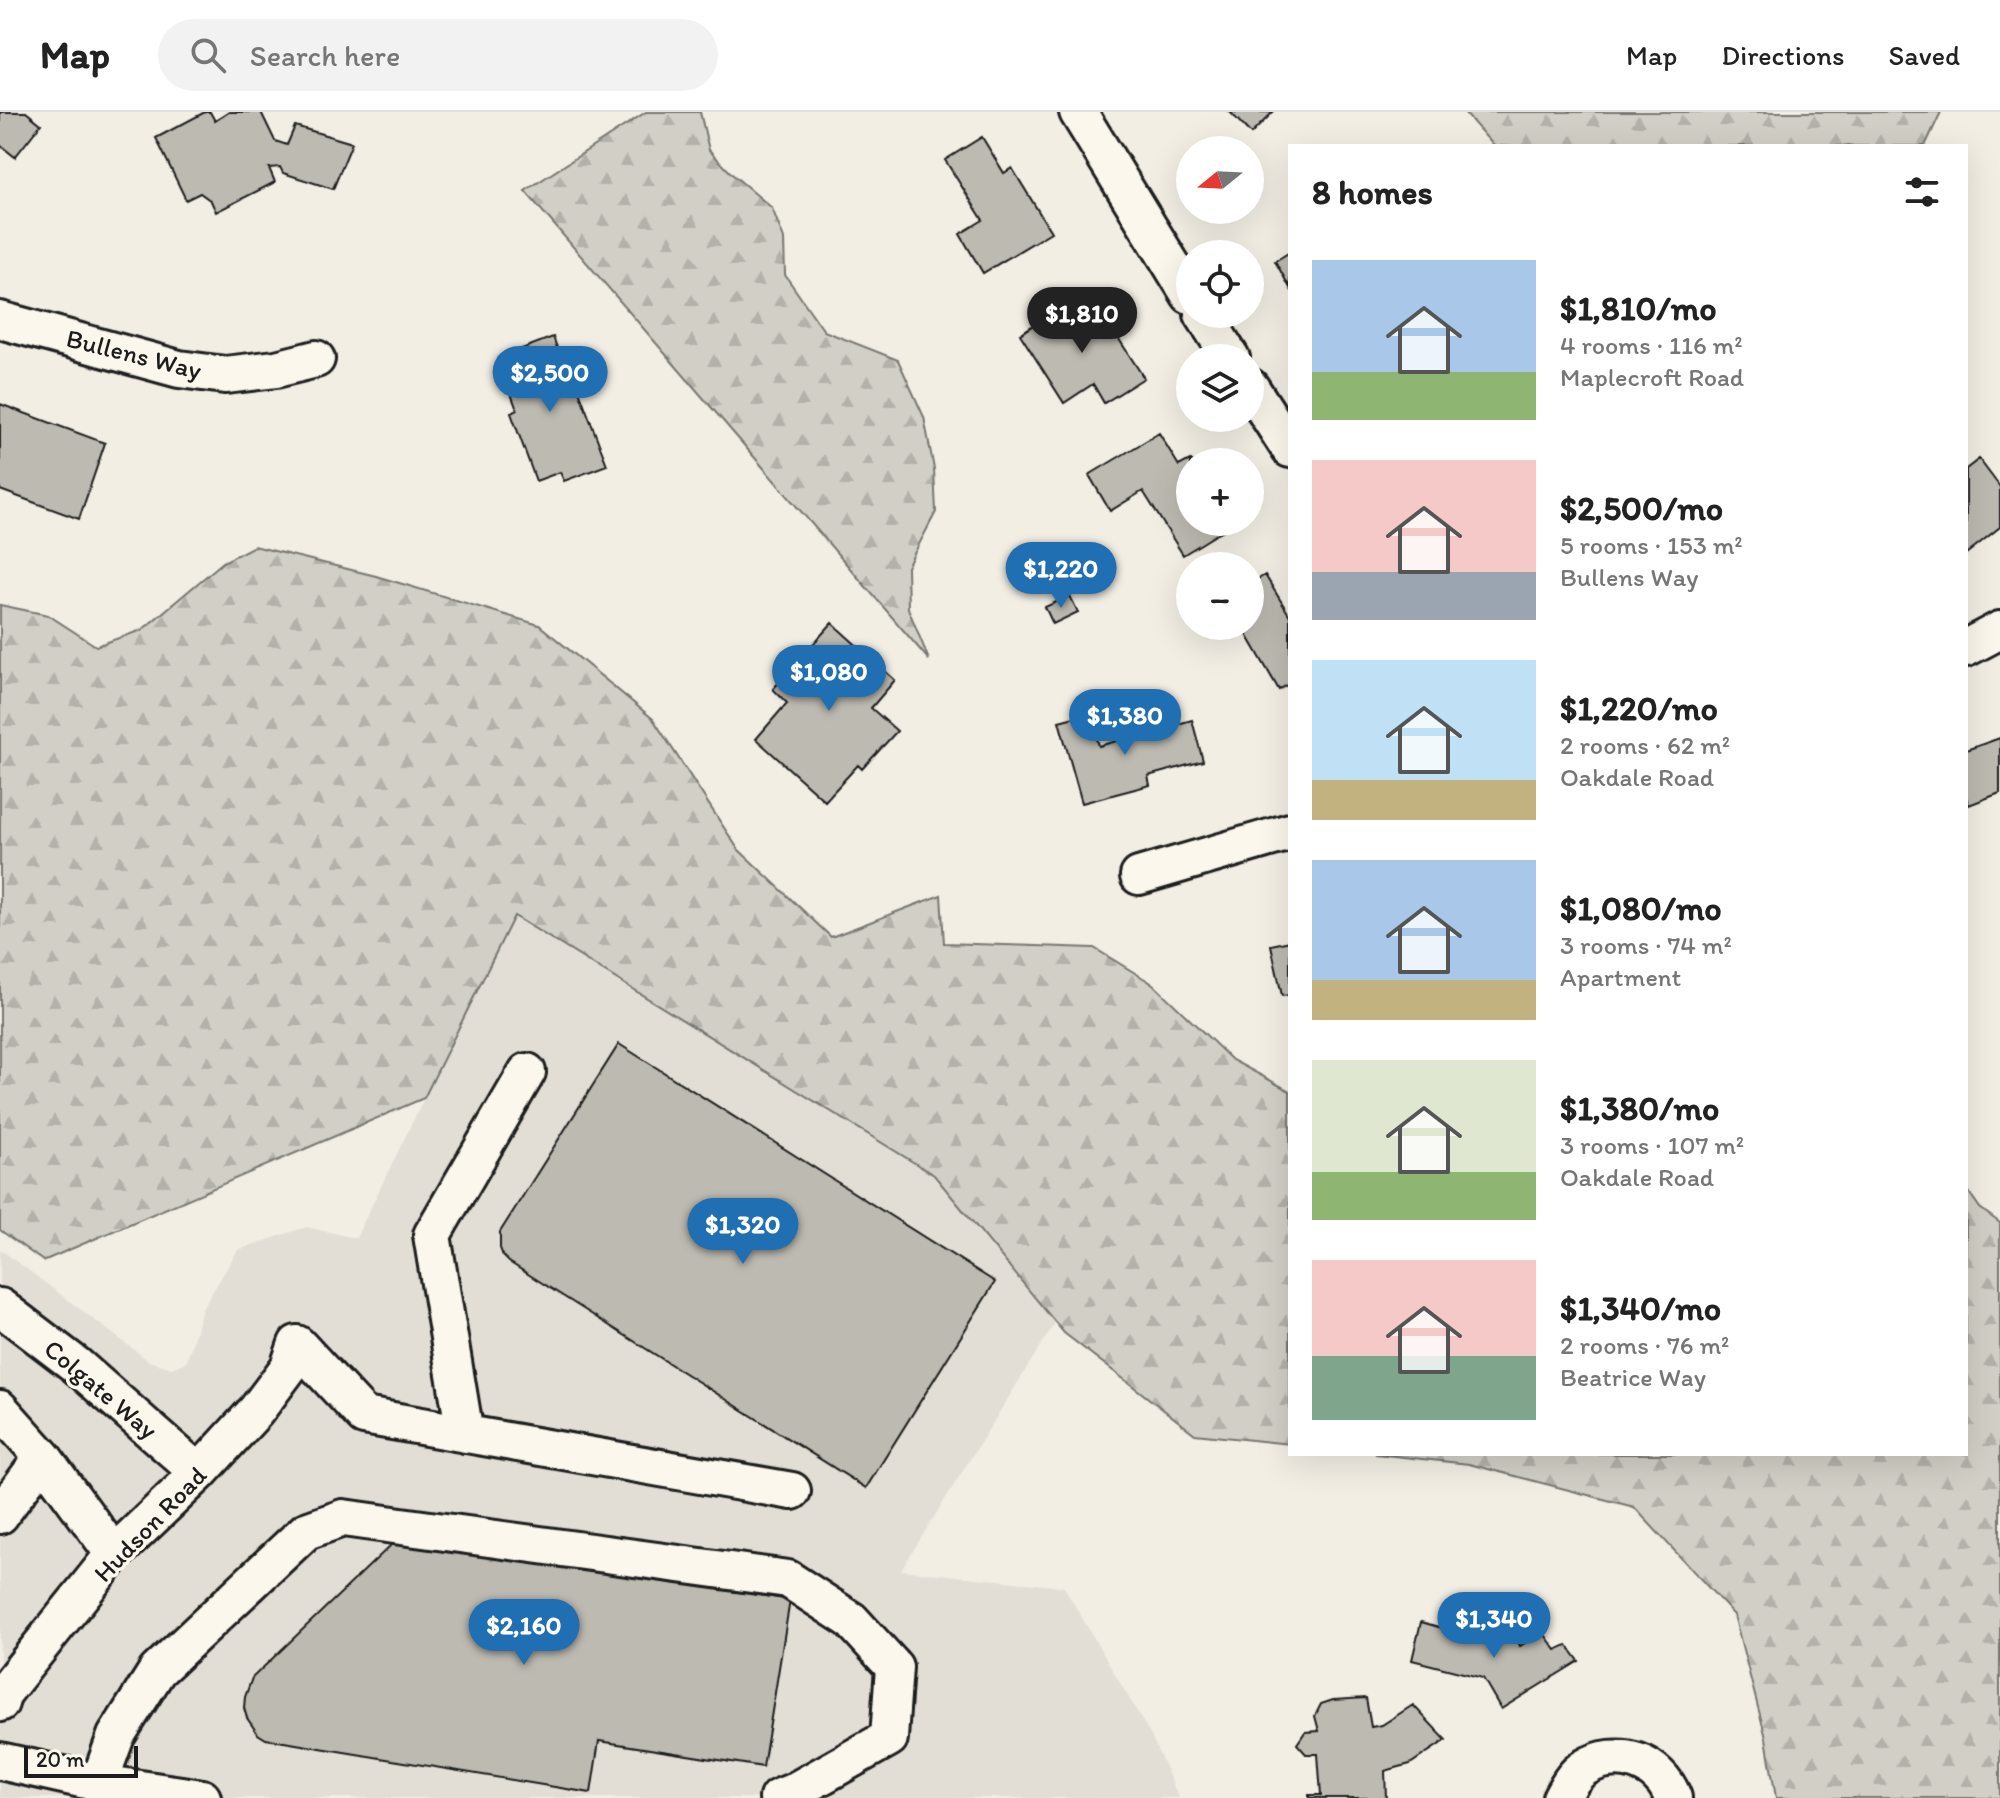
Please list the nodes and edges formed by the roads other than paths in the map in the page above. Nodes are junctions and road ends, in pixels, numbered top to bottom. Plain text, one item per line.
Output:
1 (1078, 112) edge
2 (1176, 272) edge
3 (0, 320) edge
4 (316, 359) dead end
5 (1264, 409) edge
6 (1288, 446) edge
7 (2000, 630) edge
8 (1968, 647) edge
9 (1288, 833) edge
10 (1139, 876) dead end
11 (527, 1072) dead end
12 (0, 1307) edge
13 (0, 1409) edge
14 (465, 1434) junction
15 (43, 1457) junction
16 (199, 1473) junction
17 (792, 1491) dead end
18 (0, 1515) edge
19 (114, 1554) junction
20 (0, 1703) edge
21 (0, 1761) edge
22 (99, 1783) junction
23 (202, 1798) edge
24 (778, 1798) edge
25 (1561, 1798) edge
26 (1673, 1798) edge

1 - 2 street
3 - 4 street, Bullens Way
5 - 6 street
7 - 8 street
9 - 10 street
11 - 14 street
12 - 16 street, Colgate Way
13 - 15 street
14 - 16 street, Hudson Road
14 - 17 street
15 - 18 street
15 - 19 street
16 - 19 street, Hudson Road
19 - 20 street, Hudson Road
21 - 22 street
22 - 23 street
22 - 24 street
25 - 26 street

